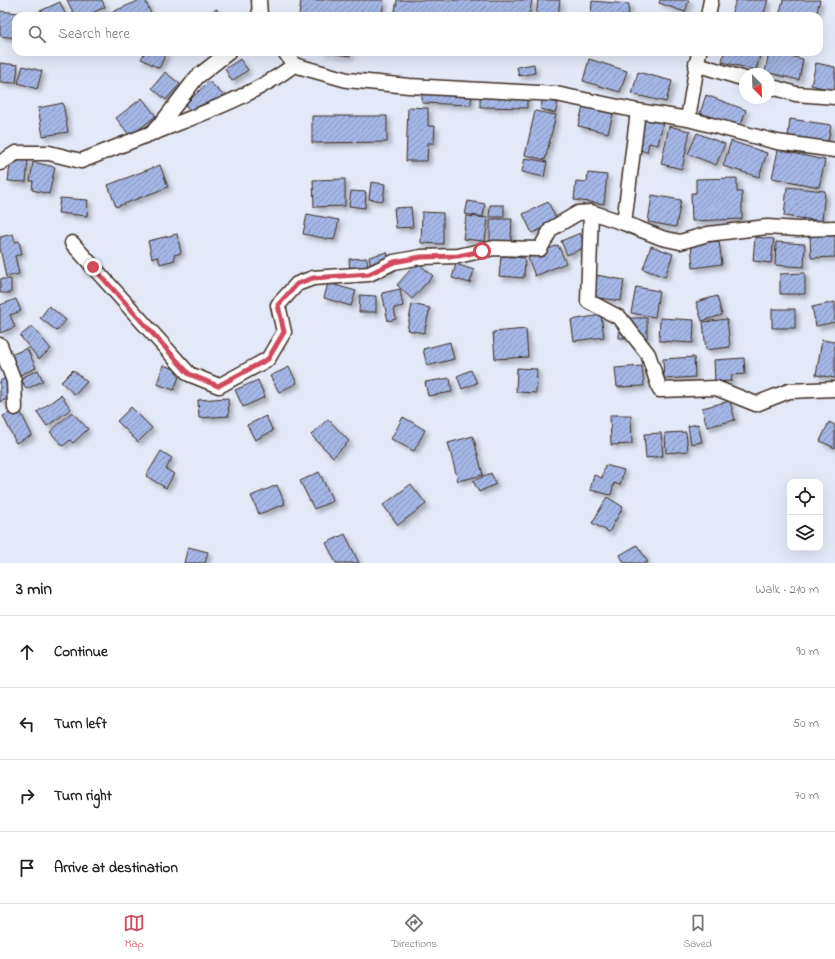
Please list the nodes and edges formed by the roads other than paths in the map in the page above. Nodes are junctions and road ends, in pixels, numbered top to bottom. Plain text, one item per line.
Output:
1 (259, 0) edge
2 (711, 0) edge
3 (259, 12) edge
4 (709, 12) edge
5 (224, 56) edge
6 (288, 56) edge
7 (698, 58) edge
8 (294, 65) junction
9 (739, 76) edge
10 (775, 88) edge
11 (835, 97) edge
12 (638, 110) junction
13 (688, 118) junction
14 (152, 133) junction
15 (835, 150) edge
16 (0, 163) edge
17 (591, 212) junction
18 (624, 223) junction
19 (835, 228) edge
20 (72, 243) dead end
21 (0, 345) edge
22 (835, 389) edge
23 (14, 408) dead end

1 - 3 street
2 - 4 street
5 - 14 street
6 - 8 street
7 - 9 street
7 - 13 street
8 - 12 street
8 - 14 street
10 - 11 street
12 - 13 street
12 - 18 street
13 - 15 street
14 - 16 street
17 - 18 street
17 - 20 street
17 - 22 street
18 - 19 street
21 - 23 street

